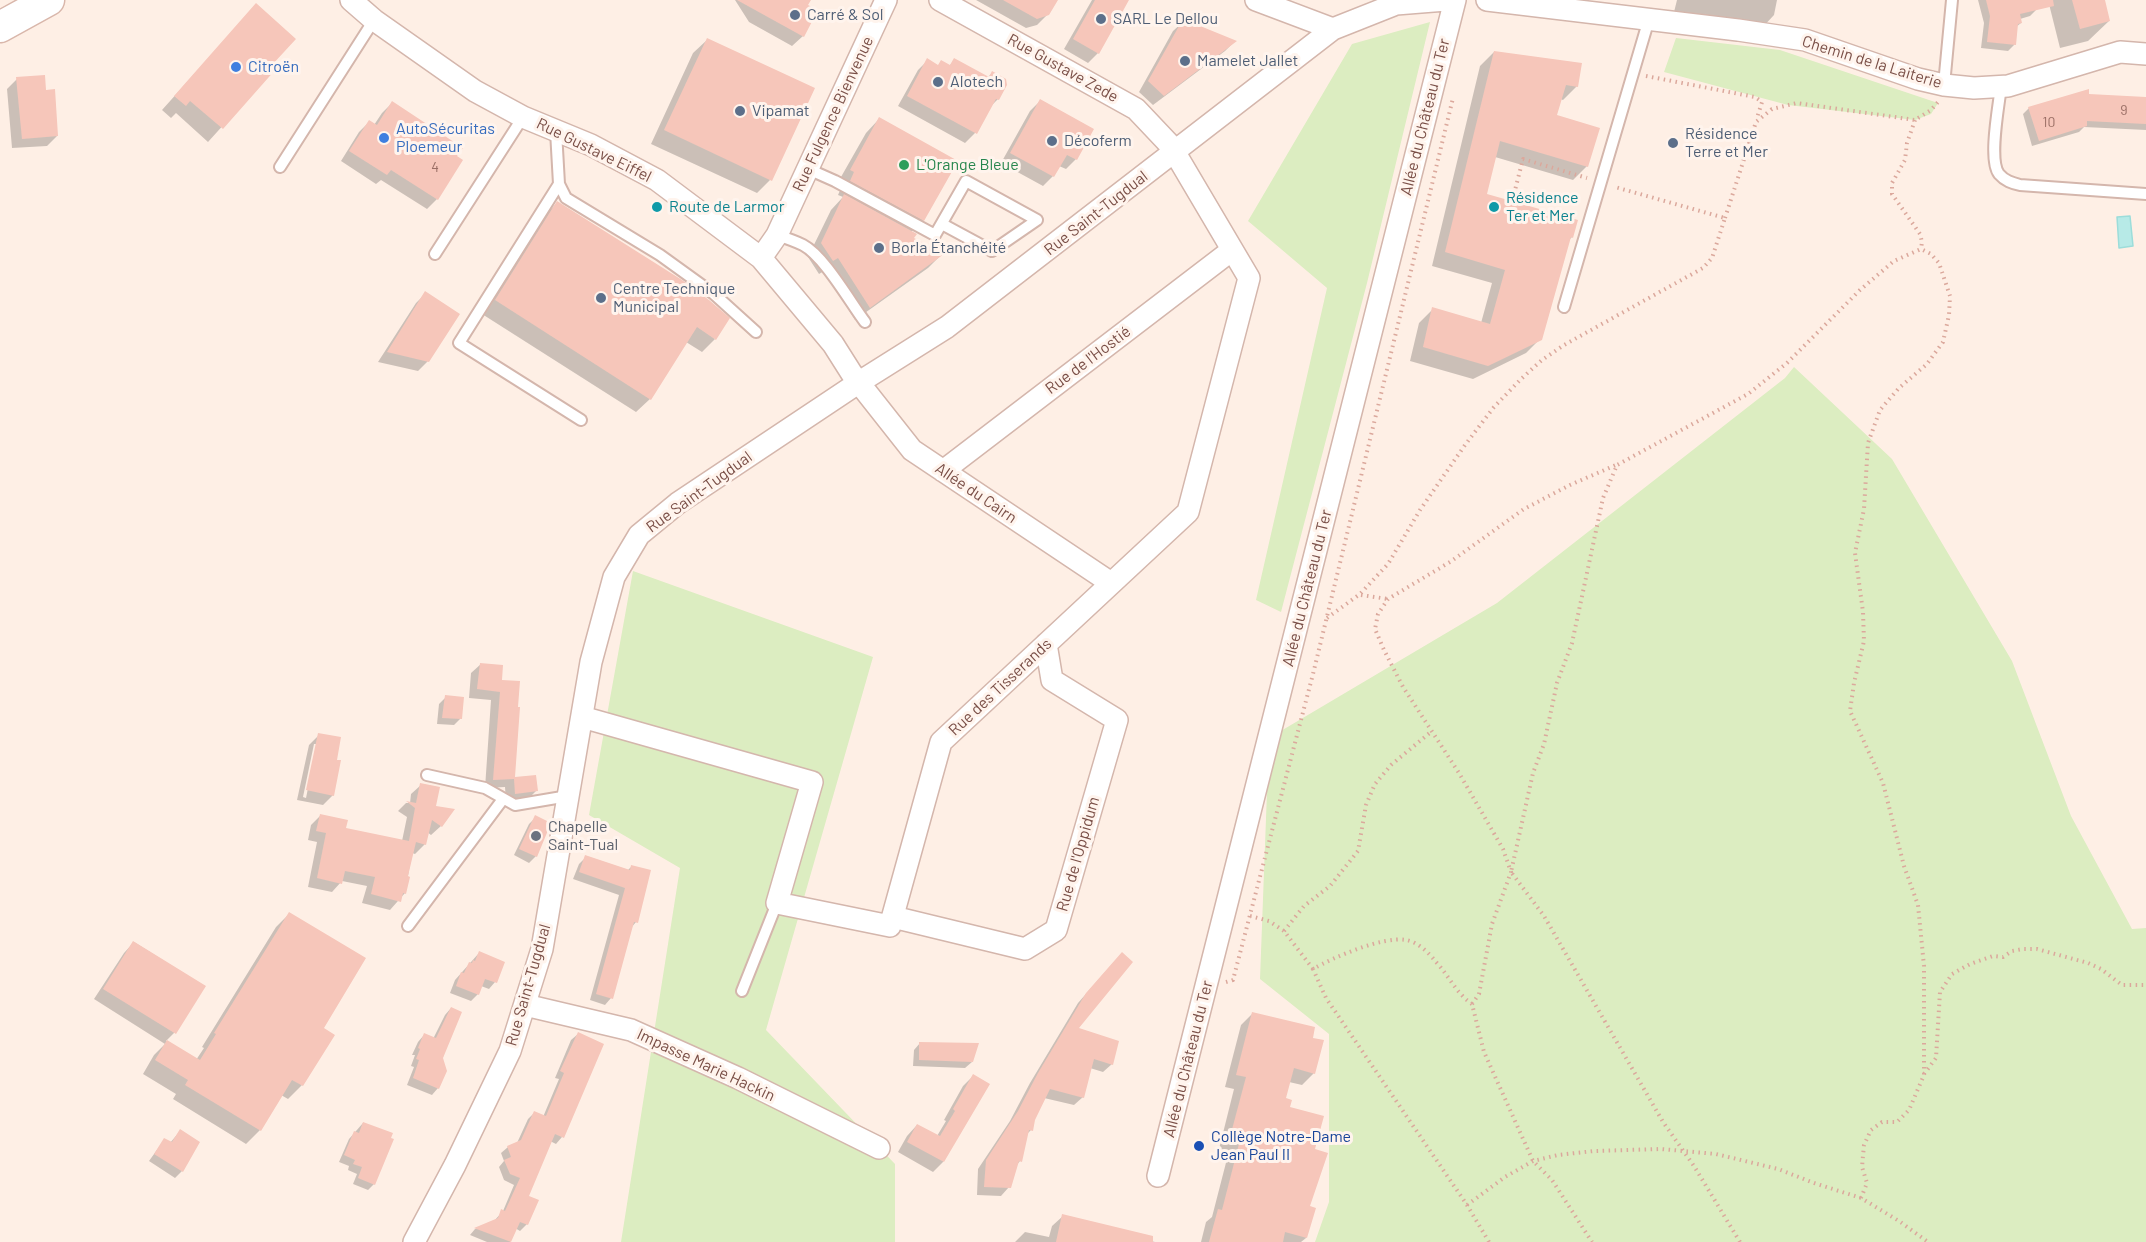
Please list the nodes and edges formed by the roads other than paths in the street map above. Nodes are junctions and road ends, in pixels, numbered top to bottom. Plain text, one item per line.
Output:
1 (49, 0) edge
2 (351, 0) edge
3 (886, 0) edge
4 (940, 0) edge
5 (1256, 0) edge
6 (1446, 0) edge
7 (1455, 0) edge
8 (1487, 0) edge
9 (1952, 0) edge
10 (1646, 13) edge
11 (374, 20) junction
12 (0, 27) edge
13 (1333, 29) junction
14 (2146, 54) edge
15 (1944, 85) junction
16 (2001, 86) junction
17 (523, 117) junction
18 (556, 131) junction
19 (1174, 152) junction
20 (280, 167) dead end
21 (808, 169) junction
22 (559, 184) junction
23 (2146, 194) edge
24 (942, 224) junction
25 (777, 235) junction
26 (1232, 250) junction
27 (435, 254) dead end
28 (761, 258) junction
29 (1564, 307) dead end
30 (865, 322) dead end
31 (756, 332) dead end
32 (858, 383) junction
33 (581, 420) dead end
34 (943, 471) junction
35 (1111, 583) junction
36 (1046, 644) junction
37 (582, 717) junction
38 (427, 775) dead end
39 (568, 796) junction
40 (503, 799) junction
41 (777, 903) junction
42 (893, 916) junction
43 (408, 926) dead end
44 (742, 991) dead end
45 (525, 1005) junction
46 (879, 1148) dead end
47 (1158, 1176) dead end
48 (414, 1242) edge

1 - 12 main road
2 - 11 street, Rue Gustave Eiffel
3 - 21 street, Rue Fulgence Bienvenue
4 - 19 street, Rue Gustave Zede
5 - 13 street
6 - 13 street
7 - 47 street, Allée du Château du Ter
8 - 10 street, Chemin de la Laiterie
9 - 15 lane
10 - 15 street, Chemin de la Laiterie
10 - 29 lane
11 - 17 street, Rue Gustave Eiffel
11 - 20 lane
13 - 19 street, Rue Saint-Tugdual
14 - 16 street, Chemin de la Laiterie
15 - 16 street, Chemin de la Laiterie
16 - 23 lane
17 - 18 street, Rue Gustave Eiffel
17 - 27 lane
18 - 22 lane
18 - 28 street, Rue Gustave Eiffel
19 - 26 street, Rue des Tisserands
19 - 32 street, Rue Saint-Tugdual
21 - 24 lane
21 - 25 street, Rue Fulgence Bienvenue
22 - 31 lane
22 - 33 lane
24 - 24 lane
25 - 28 street, Rue Fulgence Bienvenue
25 - 30 lane
26 - 34 street, Rue de l'Hostié
26 - 35 street, Rue des Tisserands
28 - 32 street, Rue Gustave Eiffel
32 - 34 street, Allée du Cairn
32 - 37 street, Rue Saint-Tugdual
34 - 35 street, Allée du Cairn
35 - 36 street, Rue des Tisserands
36 - 42 street, Rue des Tisserands
36 - 42 street, Rue de l'Oppidum
37 - 39 street, Rue Saint-Tugdual
37 - 41 street
38 - 40 lane
39 - 40 lane
39 - 45 street, Rue Saint-Tugdual
40 - 43 lane
41 - 42 street
41 - 44 lane
45 - 46 street, Impasse Marie Hackin
45 - 48 street, Rue Saint-Tugdual

